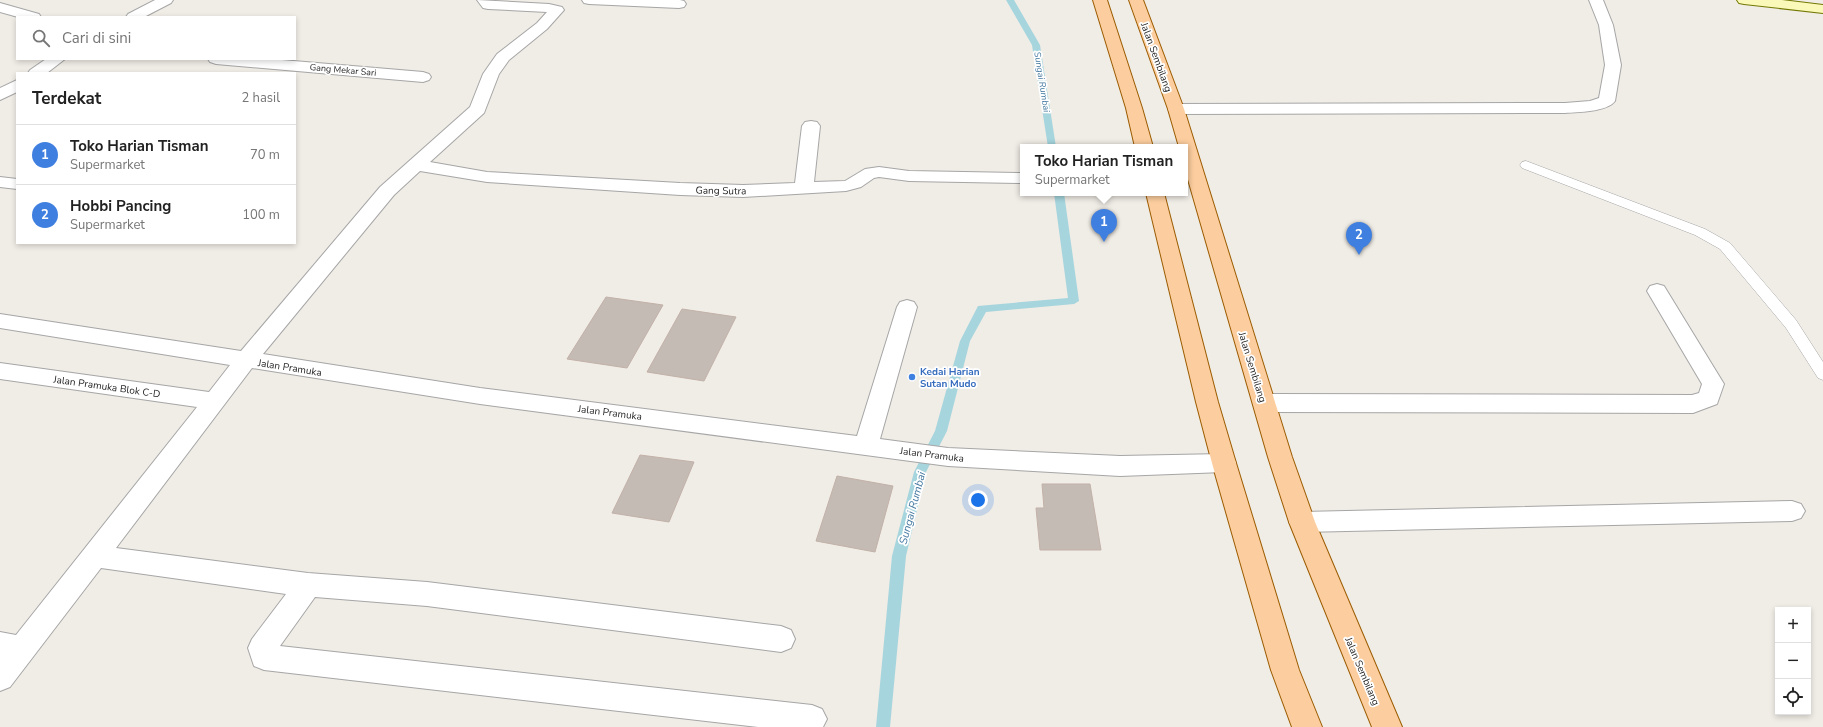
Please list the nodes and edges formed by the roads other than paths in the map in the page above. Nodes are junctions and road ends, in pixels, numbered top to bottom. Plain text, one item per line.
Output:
1 (13, 0) edge
2 (166, 0) edge
3 (484, 0) edge
4 (1100, 0) edge
5 (1136, 0) edge
6 (1596, 0) edge
7 (1744, 0) edge
8 (575, 3) edge
9 (679, 4) dead end
10 (0, 7) edge
11 (1823, 9) edge
12 (31, 16) edge
13 (135, 16) edge
14 (56, 60) edge
15 (228, 60) edge
16 (38, 72) edge
17 (423, 77) dead end
18 (0, 81) edge
19 (16, 84) edge
20 (16, 85) edge
21 (0, 95) edge
22 (1176, 109) junction
23 (811, 126) dead end
24 (1143, 144) edge
25 (1186, 144) edge
26 (1188, 149) edge
27 (416, 165) junction
28 (1526, 166) dead end
29 (1020, 178) edge
30 (0, 182) edge
31 (16, 184) edge
32 (804, 187) junction
33 (1156, 196) edge
34 (1657, 291) dead end
35 (907, 307) dead end
36 (0, 321) edge
37 (246, 360) junction
38 (0, 371) edge
39 (1823, 374) edge
40 (214, 401) junction
41 (1264, 403) junction
42 (866, 445) junction
43 (1224, 463) junction
44 (1792, 511) dead end
45 (1302, 522) junction
46 (94, 556) junction
47 (308, 585) junction
48 (781, 639) dead end
49 (11, 647) edge
50 (0, 678) edge
51 (812, 720) dead end
52 (1307, 727) edge
53 (1387, 727) edge

1 - 10 street
2 - 13 street
3 - 8 street
4 - 24 main road
5 - 22 main road, Jalan Sembilang
6 - 22 street
7 - 11 street
8 - 9 street
8 - 27 street
10 - 12 street
14 - 16 street
15 - 17 street, Gang Mekar Sari
18 - 19 street
20 - 21 street
22 - 25 main road, Jalan Sembilang
23 - 32 street
26 - 41 main road, Jalan Sembilang
27 - 32 street, Gang Sutra
27 - 37 street
28 - 39 lane
29 - 32 street, Gang Sutra
30 - 31 street
33 - 43 main road
34 - 41 street
35 - 42 street
36 - 37 street, Jalan Pramuka
37 - 40 street
37 - 42 street, Jalan Pramuka
38 - 40 street, Jalan Pramuka Blok C-D
40 - 46 street
41 - 45 main road, Jalan Sembilang
42 - 43 street, Jalan Pramuka
43 - 52 main road
44 - 45 street
45 - 53 main road, Jalan Sembilang
46 - 47 street
46 - 49 street
47 - 48 street
47 - 51 street
49 - 50 street

